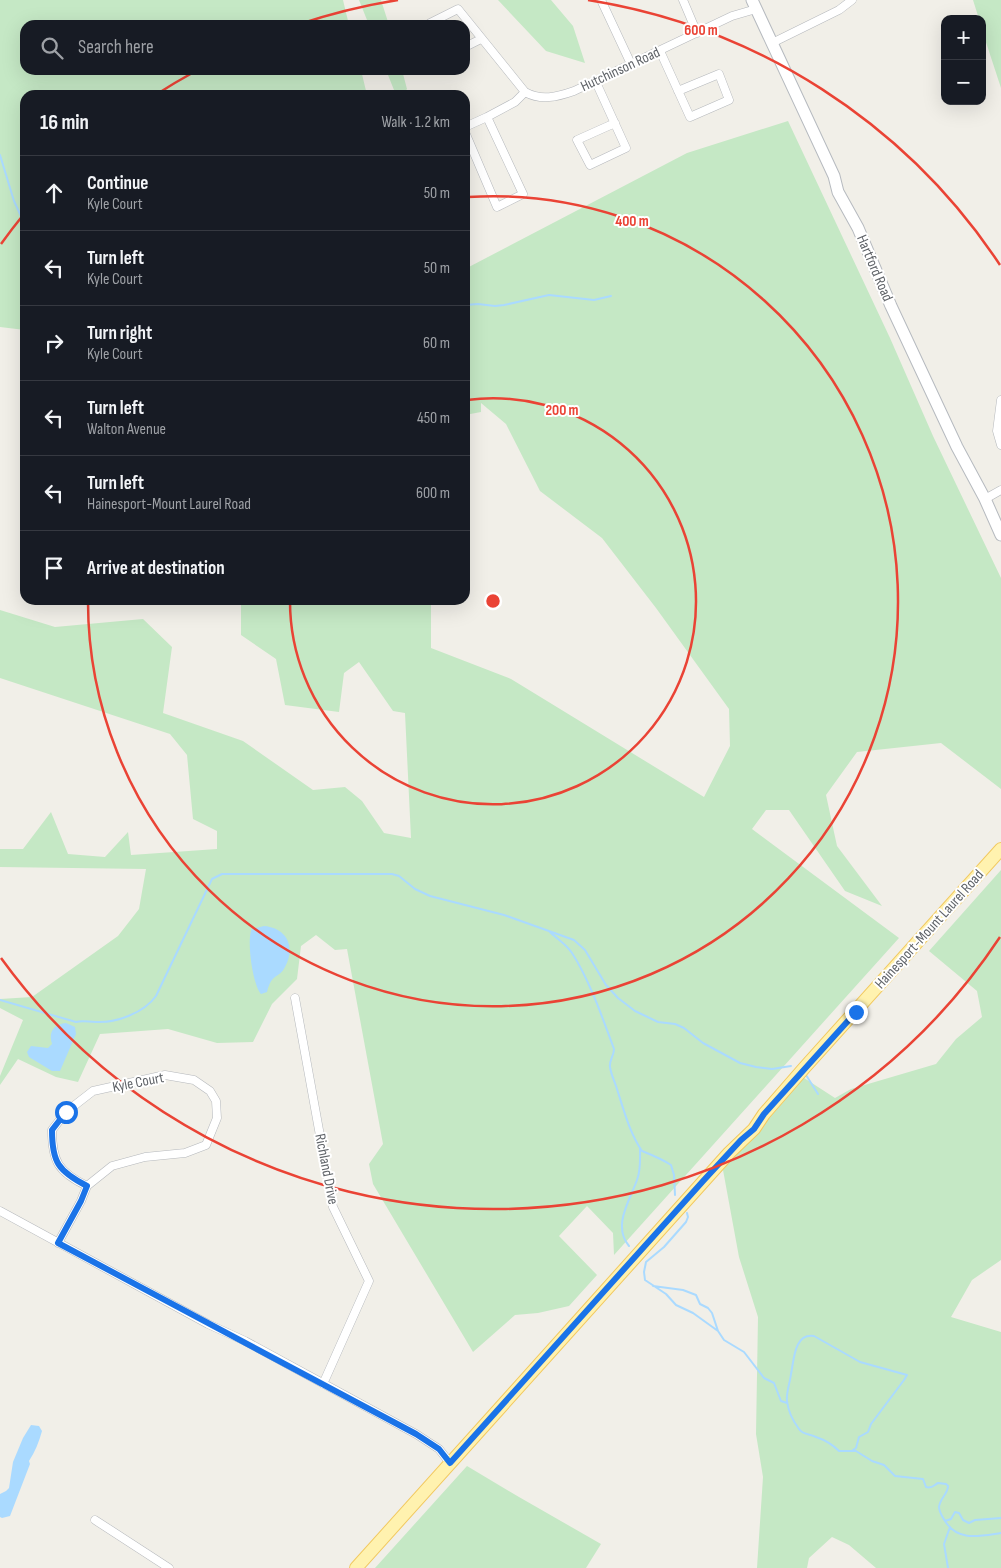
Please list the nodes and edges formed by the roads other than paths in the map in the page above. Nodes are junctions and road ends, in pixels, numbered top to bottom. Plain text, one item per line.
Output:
1 (683, 0) edge
2 (852, 0) edge
3 (602, 2) dead end
4 (754, 5) edge
5 (436, 20) edge
6 (467, 20) edge
7 (470, 24) edge
8 (697, 33) junction
9 (482, 39) junction
10 (772, 43) junction
11 (470, 45) edge
12 (660, 51) junction
13 (631, 64) junction
14 (595, 80) junction
15 (678, 91) junction
16 (524, 92) junction
17 (487, 117) junction
18 (615, 123) junction
19 (470, 125) edge
20 (470, 144) edge
21 (1001, 400) edge
22 (1001, 445) edge
23 (1001, 490) edge
24 (985, 499) junction
25 (1001, 535) edge
26 (1001, 849) edge
27 (295, 998) dead end
28 (87, 1186) junction
29 (0, 1211) edge
30 (58, 1243) junction
31 (323, 1384) junction
32 (450, 1463) junction
33 (95, 1520) dead end
34 (169, 1568) edge
35 (356, 1568) edge

1 - 8 street
2 - 10 street
3 - 13 street
4 - 8 street, Hutchinson Road
4 - 10 street, Hartford Road
5 - 6 street
7 - 9 street
8 - 12 street, Hutchinson Road
9 - 11 street
9 - 16 street
10 - 24 street, Hartford Road
12 - 13 street, Hutchinson Road
12 - 15 street
13 - 14 street, Hutchinson Road
14 - 16 street, Hutchinson Road
14 - 18 street
15 - 15 street
16 - 17 street
17 - 19 street
17 - 20 street
18 - 18 street
21 - 22 street
23 - 24 street
24 - 25 street, Hartford Road
26 - 32 main road, Hainesport-Mount Laurel Road
27 - 31 street, Richland Drive
28 - 28 street, Kyle Court
28 - 30 street, Kyle Court
29 - 30 street
30 - 31 street
31 - 32 street
32 - 35 main road, Hainesport-Mount Laurel Road
33 - 34 street

